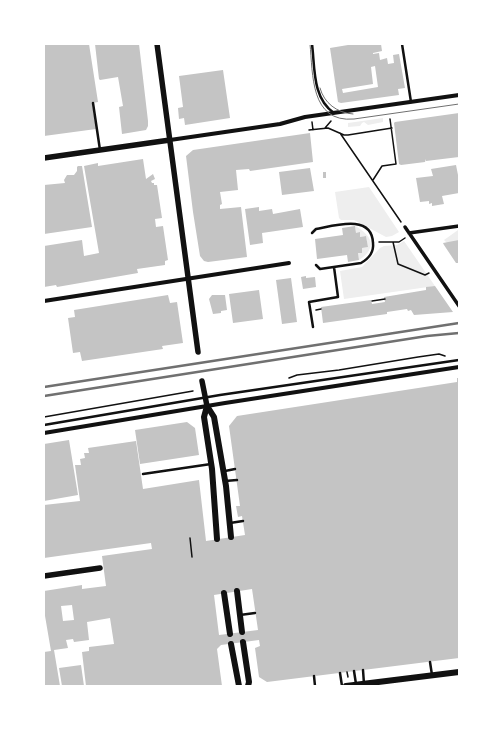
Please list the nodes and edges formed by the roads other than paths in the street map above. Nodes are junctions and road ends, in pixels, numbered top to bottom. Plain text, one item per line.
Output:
1 (157, 44) edge
2 (312, 44) edge
3 (402, 44) edge
4 (459, 95) edge
5 (411, 102) junction
6 (93, 103) dead end
7 (334, 113) junction
8 (170, 140) junction
9 (100, 150) junction
10 (44, 158) edge
11 (459, 226) edge
12 (405, 227) road end
13 (312, 233) dead end
14 (409, 233) junction
15 (289, 263) dead end
16 (316, 265) dead end
17 (334, 268) junction
18 (188, 278) junction
19 (44, 301) edge
20 (459, 306) edge
21 (313, 327) dead end
22 (198, 352) dead end
23 (459, 360) edge
24 (459, 367) edge
25 (202, 381) dead end
26 (205, 397) junction
27 (207, 406) junction
28 (44, 425) edge
29 (44, 433) edge
30 (211, 464) junction
31 (235, 469) dead end
32 (222, 471) junction
33 (143, 474) dead end
34 (237, 480) dead end
35 (225, 482) junction
36 (243, 521) dead end
37 (230, 522) junction
38 (231, 537) dead end
39 (217, 539) dead end
40 (100, 568) dead end
41 (44, 576) edge
42 (237, 591) dead end
43 (224, 593) dead end
44 (255, 613) dead end
45 (240, 615) junction
46 (242, 632) dead end
47 (230, 634) dead end
48 (243, 642) dead end
49 (232, 644) dead end
50 (430, 662) dead end
51 (363, 670) dead end
52 (354, 671) dead end
53 (459, 672) edge
54 (340, 673) dead end
55 (432, 675) junction
56 (314, 676) dead end
57 (364, 684) junction
58 (356, 685) junction
59 (239, 686) edge
60 (248, 686) edge
61 (315, 686) edge
62 (342, 686) edge
63 (346, 686) edge

1 - 8 street
2 - 7 lane
3 - 5 lane
4 - 5 street
5 - 7 street
6 - 9 lane
7 - 8 street
8 - 9 street
8 - 18 street
9 - 10 street
11 - 14 street
12 - 14 street
13 - 17 lane
14 - 20 street
15 - 18 street
16 - 17 lane
17 - 21 lane
18 - 19 street
18 - 22 street
23 - 26 lane
24 - 27 street
25 - 26 street
26 - 27 street
26 - 28 lane
27 - 29 street
27 - 30 main road
27 - 32 main road
30 - 33 lane
30 - 39 main road
31 - 32 lane
32 - 35 main road
34 - 35 lane
35 - 37 main road
36 - 37 lane
37 - 38 main road
40 - 41 street
42 - 45 main road
43 - 47 main road
44 - 45 lane
45 - 46 main road
48 - 60 main road
49 - 59 main road
50 - 55 lane
51 - 57 lane
52 - 58 lane
53 - 55 main road
54 - 62 lane
55 - 57 main road
56 - 61 lane
57 - 58 main road
58 - 63 main road

